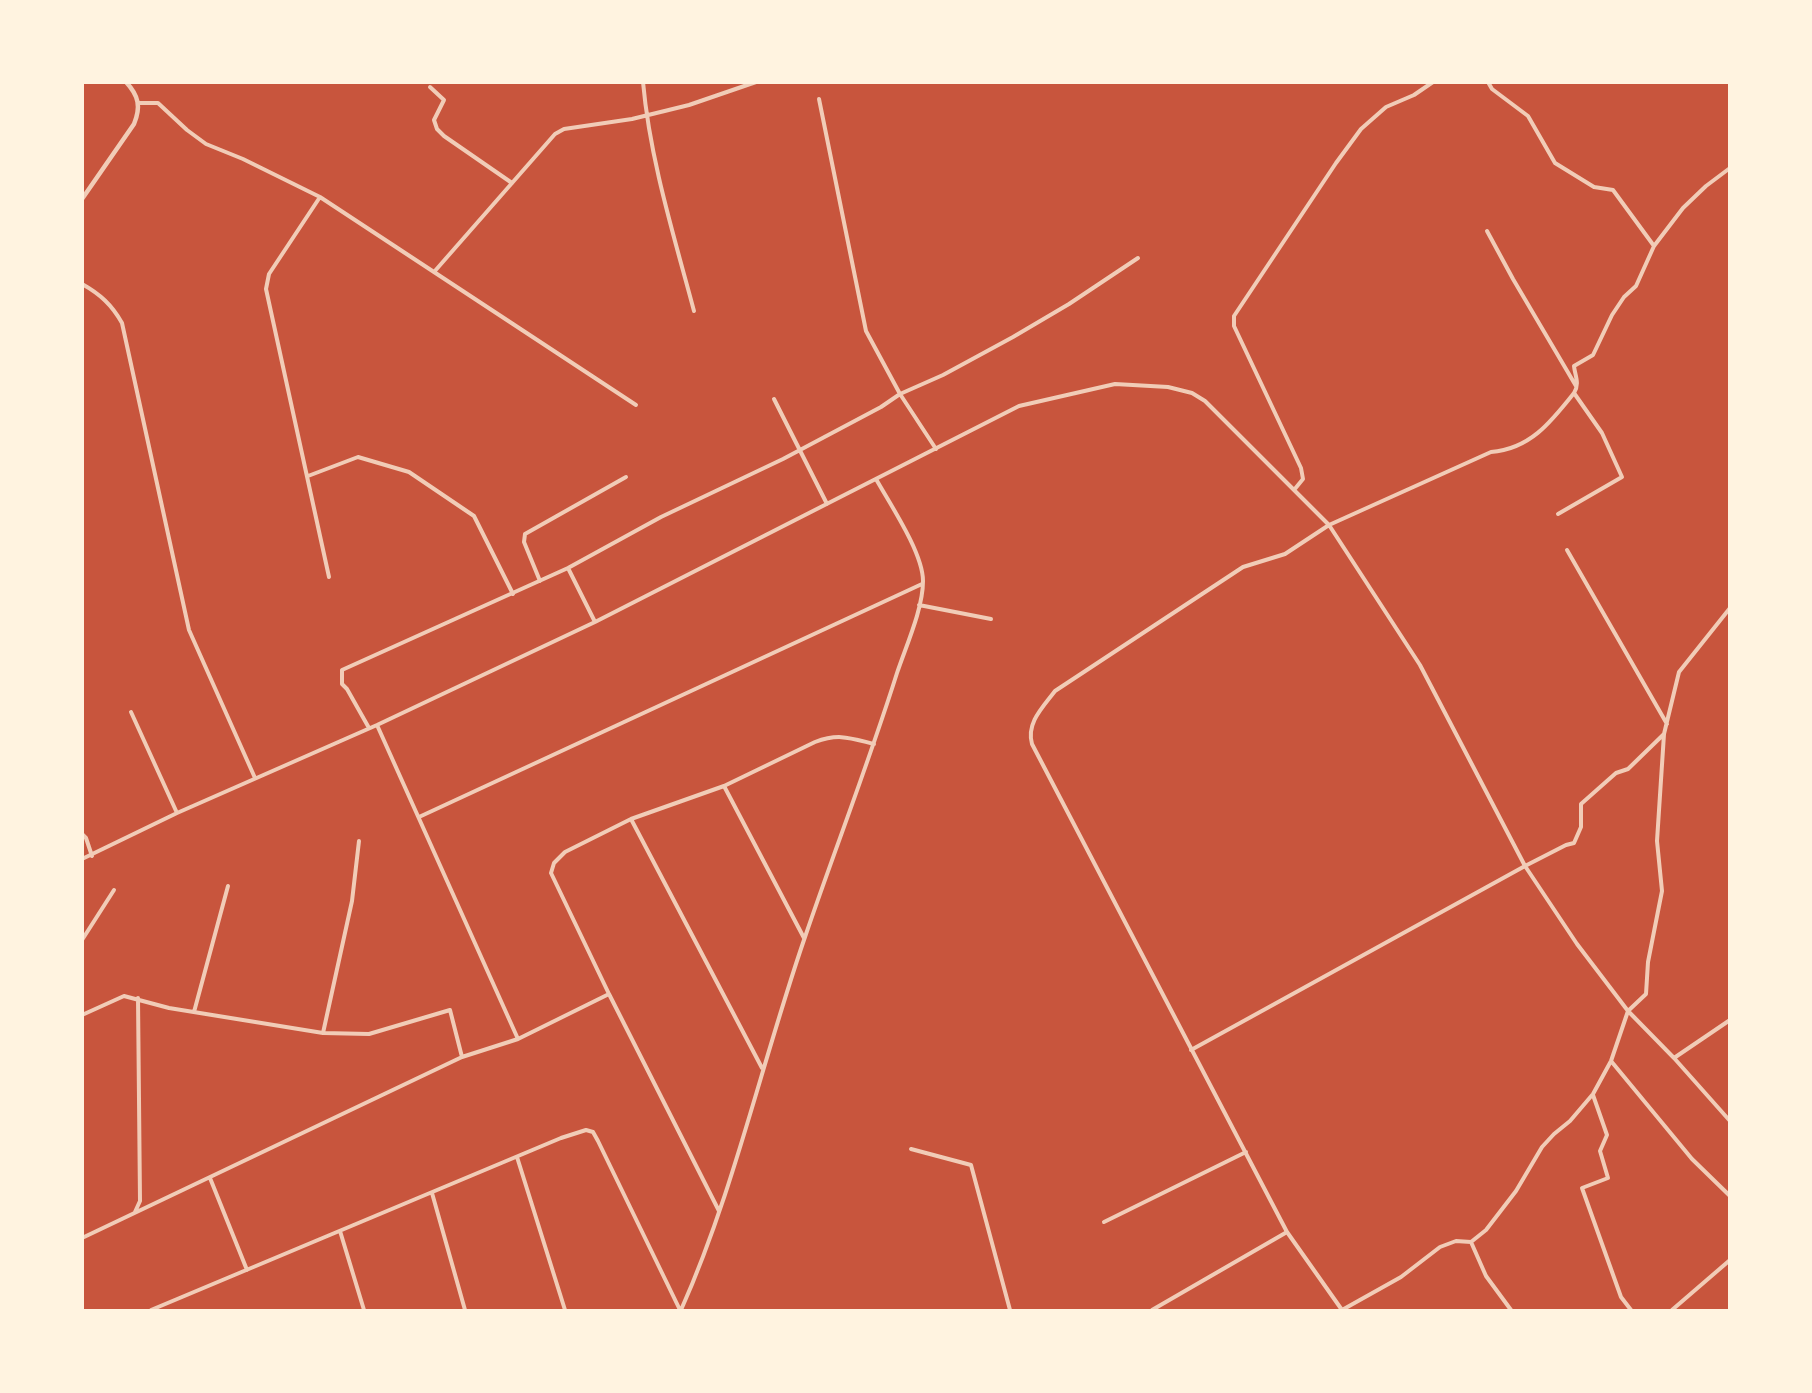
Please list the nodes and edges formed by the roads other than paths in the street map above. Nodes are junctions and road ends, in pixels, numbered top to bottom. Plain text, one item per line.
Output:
1 (126, 82) edge
2 (643, 82) edge
3 (756, 82) edge
4 (1433, 82) edge
5 (1488, 82) edge
6 (430, 87) dead end
7 (819, 99) dead end
8 (139, 103) junction
9 (646, 116) junction
10 (1730, 168) edge
11 (512, 183) junction
12 (320, 197) junction
13 (82, 199) edge
14 (1487, 231) dead end
15 (1654, 246) junction
16 (1138, 258) dead end
17 (434, 272) junction
18 (82, 284) edge
19 (694, 311) dead end
20 (1575, 390) junction
21 (900, 393) junction
22 (774, 399) dead end
23 (636, 405) dead end
24 (936, 449) junction
25 (800, 450) junction
26 (308, 476) junction
27 (626, 477) dead end
28 (876, 479) junction
29 (1294, 490) junction
30 (827, 504) junction
31 (1558, 514) dead end
32 (1329, 525) junction
33 (1567, 550) dead end
34 (568, 568) junction
35 (329, 577) dead end
36 (540, 581) junction
37 (922, 584) junction
38 (513, 594) junction
39 (919, 605) junction
40 (1730, 608) edge
41 (991, 619) dead end
42 (595, 622) junction
43 (131, 712) dead end
44 (1667, 724) junction
45 (377, 725) junction
46 (369, 728) junction
47 (1664, 734) junction
48 (874, 744) junction
49 (255, 778) junction
50 (724, 786) junction
51 (177, 813) junction
52 (419, 816) junction
53 (632, 819) junction
54 (82, 834) edge
55 (359, 841) dead end
56 (92, 856) junction
57 (82, 859) edge
58 (1525, 866) junction
59 (228, 886) dead end
60 (114, 890) dead end
61 (804, 939) junction
62 (82, 940) edge
63 (609, 994) junction
64 (138, 998) junction
65 (1628, 1011) junction
66 (194, 1012) junction
67 (83, 1013) edge
68 (1730, 1020) edge
69 (323, 1033) junction
70 (518, 1039) junction
71 (1191, 1050) junction
72 (462, 1057) junction
73 (1674, 1058) junction
74 (1611, 1061) junction
75 (763, 1068) junction
76 (1593, 1094) junction
77 (1730, 1121) edge
78 (911, 1149) dead end
79 (1246, 1152) junction
80 (517, 1157) junction
81 (210, 1178) junction
82 (432, 1193) junction
83 (1730, 1196) edge
84 (719, 1211) junction
85 (135, 1212) junction
86 (1104, 1222) dead end
87 (340, 1231) junction
88 (1287, 1232) junction
89 (82, 1238) edge
90 (1471, 1242) junction
91 (1730, 1260) edge
92 (247, 1270) junction
93 (170, 1302) junction
94 (1342, 1310) edge
95 (151, 1311) edge
96 (172, 1311) edge
97 (364, 1311) edge
98 (465, 1311) edge
99 (565, 1311) edge
100 (680, 1311) edge
101 (1010, 1311) edge
102 (1152, 1311) edge
103 (1511, 1311) edge
104 (1631, 1311) edge
105 (1672, 1311) edge

1 - 8 street
2 - 9 street
3 - 9 street
4 - 29 street
5 - 15 street
6 - 11 street
7 - 21 street
8 - 12 street
8 - 13 street
9 - 11 street
9 - 19 street
10 - 15 street
11 - 17 street
12 - 17 street
12 - 26 street
14 - 20 street
15 - 20 street
16 - 21 street
17 - 23 street
18 - 49 street
20 - 31 street
20 - 32 street
21 - 24 street
21 - 25 street
22 - 25 street
24 - 28 street
24 - 29 street
25 - 30 street
25 - 34 street
26 - 35 street
26 - 38 street
27 - 36 street
28 - 30 street
28 - 37 street
29 - 32 street
30 - 42 street
32 - 58 street
32 - 71 street
33 - 44 street
34 - 36 street
34 - 42 street
36 - 38 street
37 - 39 street
37 - 52 street
38 - 46 street
39 - 41 street
39 - 48 street
40 - 44 street
42 - 45 street
43 - 51 street
44 - 47 street
45 - 46 street
45 - 52 street
46 - 49 street
47 - 58 street
47 - 65 street
48 - 50 street
48 - 61 street
49 - 51 street
50 - 53 street
50 - 61 street
51 - 56 street
52 - 70 street
53 - 63 street
53 - 75 street
54 - 56 street
55 - 69 street
56 - 57 street
58 - 65 street
58 - 71 street
59 - 66 street
60 - 62 street
61 - 75 street
63 - 70 street
63 - 84 street
64 - 66 street
64 - 67 street
64 - 85 street
65 - 73 street
65 - 74 street
66 - 69 street
68 - 73 street
69 - 72 street
70 - 72 street
71 - 79 street
72 - 81 street
73 - 77 street
74 - 76 street
74 - 83 street
75 - 84 street
76 - 90 street
76 - 104 street
78 - 101 street
79 - 86 street
79 - 88 street
80 - 82 street
80 - 99 street
80 - 100 street
81 - 85 street
81 - 92 street
82 - 87 street
82 - 98 street
84 - 100 street
85 - 89 street
87 - 92 street
87 - 97 street
88 - 94 street
88 - 102 street
90 - 94 street
90 - 103 street
91 - 105 street
92 - 93 street
93 - 95 street
93 - 96 street

